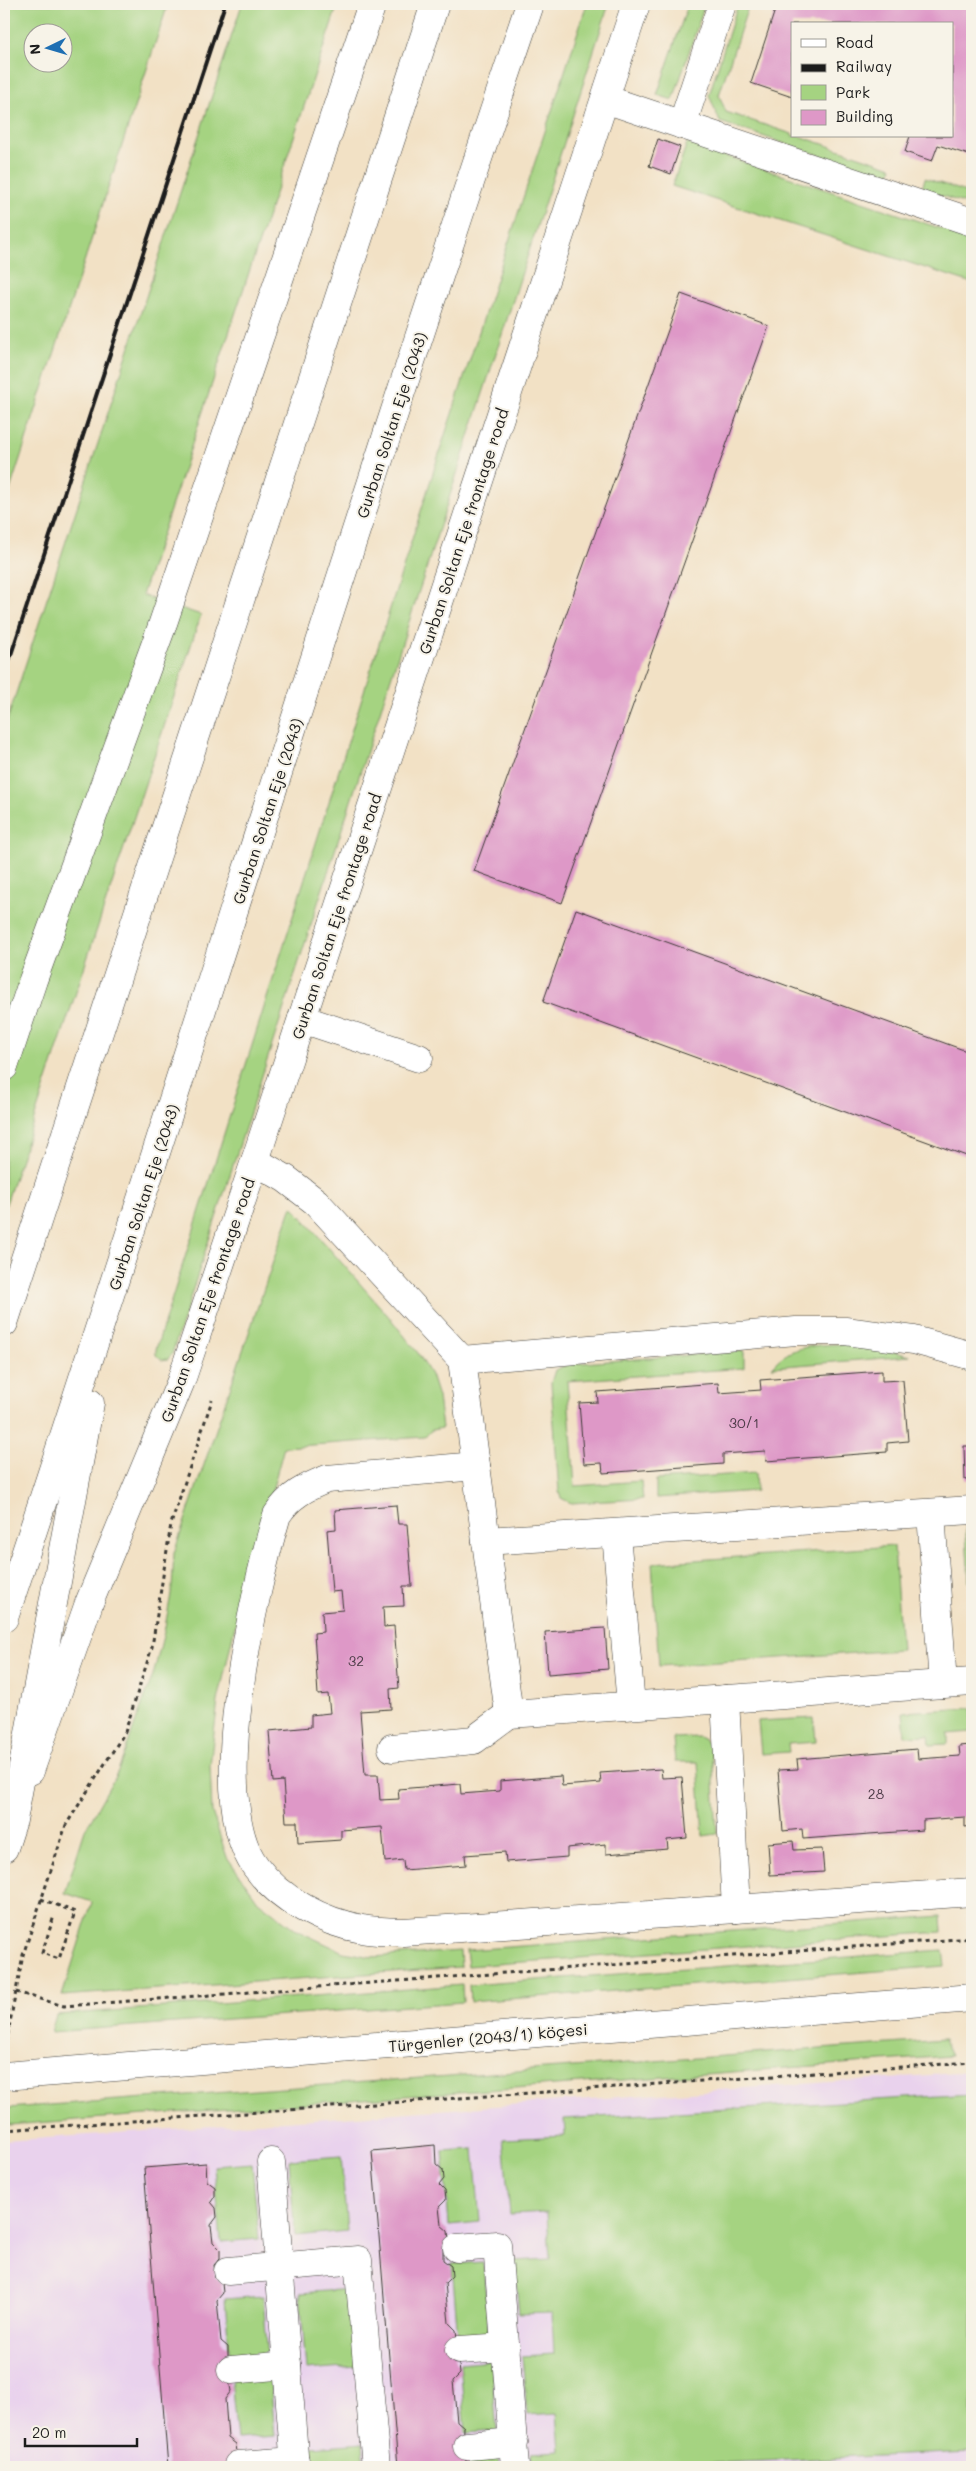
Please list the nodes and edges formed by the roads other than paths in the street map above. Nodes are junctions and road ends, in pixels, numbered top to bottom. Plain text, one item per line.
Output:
1 (372, 4) edge
2 (435, 4) edge
3 (530, 4) edge
4 (636, 4) edge
5 (722, 4) edge
6 (605, 99) junction
7 (682, 125) junction
8 (972, 222) edge
9 (302, 1019) junction
10 (419, 1058) dead end
11 (4, 1067) edge
12 (255, 1161) junction
13 (109, 1304) junction
14 (4, 1323) edge
15 (972, 1356) edge
16 (462, 1360) junction
17 (476, 1466) junction
18 (972, 1510) edge
19 (931, 1513) junction
20 (616, 1534) junction
21 (486, 1541) junction
22 (4, 1618) edge
23 (972, 1682) edge
24 (943, 1684) junction
25 (725, 1699) junction
26 (631, 1705) junction
27 (509, 1714) junction
28 (392, 1748) dead end
29 (13, 1820) junction
30 (4, 1848) edge
31 (972, 1892) edge
32 (736, 1908) junction
33 (972, 1998) edge
34 (4, 2076) edge
35 (271, 2162) dead end
36 (457, 2248) dead end
37 (279, 2267) junction
38 (228, 2271) dead end
39 (506, 2347) junction
40 (459, 2350) dead end
41 (287, 2365) junction
42 (231, 2370) dead end
43 (467, 2446) dead end
44 (514, 2455) edge
45 (295, 2464) edge
46 (238, 2465) dead end
47 (376, 2467) edge

1 - 11 main road
2 - 14 main road
3 - 13 main road, Gurban Soltan Eje (2043)
4 - 6 main road, Gurban Soltan Eje frontage road
5 - 7 main road
6 - 7 main road
6 - 9 main road, Gurban Soltan Eje frontage road
7 - 8 main road
9 - 10 main road
9 - 12 main road, Gurban Soltan Eje frontage road
12 - 16 main road
12 - 29 main road, Gurban Soltan Eje frontage road
13 - 22 main road, Gurban Soltan Eje (2043)
13 - 29 main road
15 - 16 main road
16 - 17 main road
17 - 21 main road
17 - 32 main road
18 - 19 main road
19 - 20 main road
19 - 24 main road
20 - 21 main road
20 - 26 main road
21 - 27 main road
23 - 24 main road
24 - 25 main road
25 - 26 main road
25 - 32 main road
26 - 27 main road
27 - 28 main road
29 - 30 main road
31 - 32 main road
33 - 34 main road, Türgenler (2043/1) köçesi
35 - 37 main road
36 - 39 main road
37 - 38 main road
37 - 41 main road
37 - 47 main road
39 - 40 main road
39 - 44 main road
41 - 42 main road
41 - 45 main road
43 - 44 main road
45 - 46 main road

